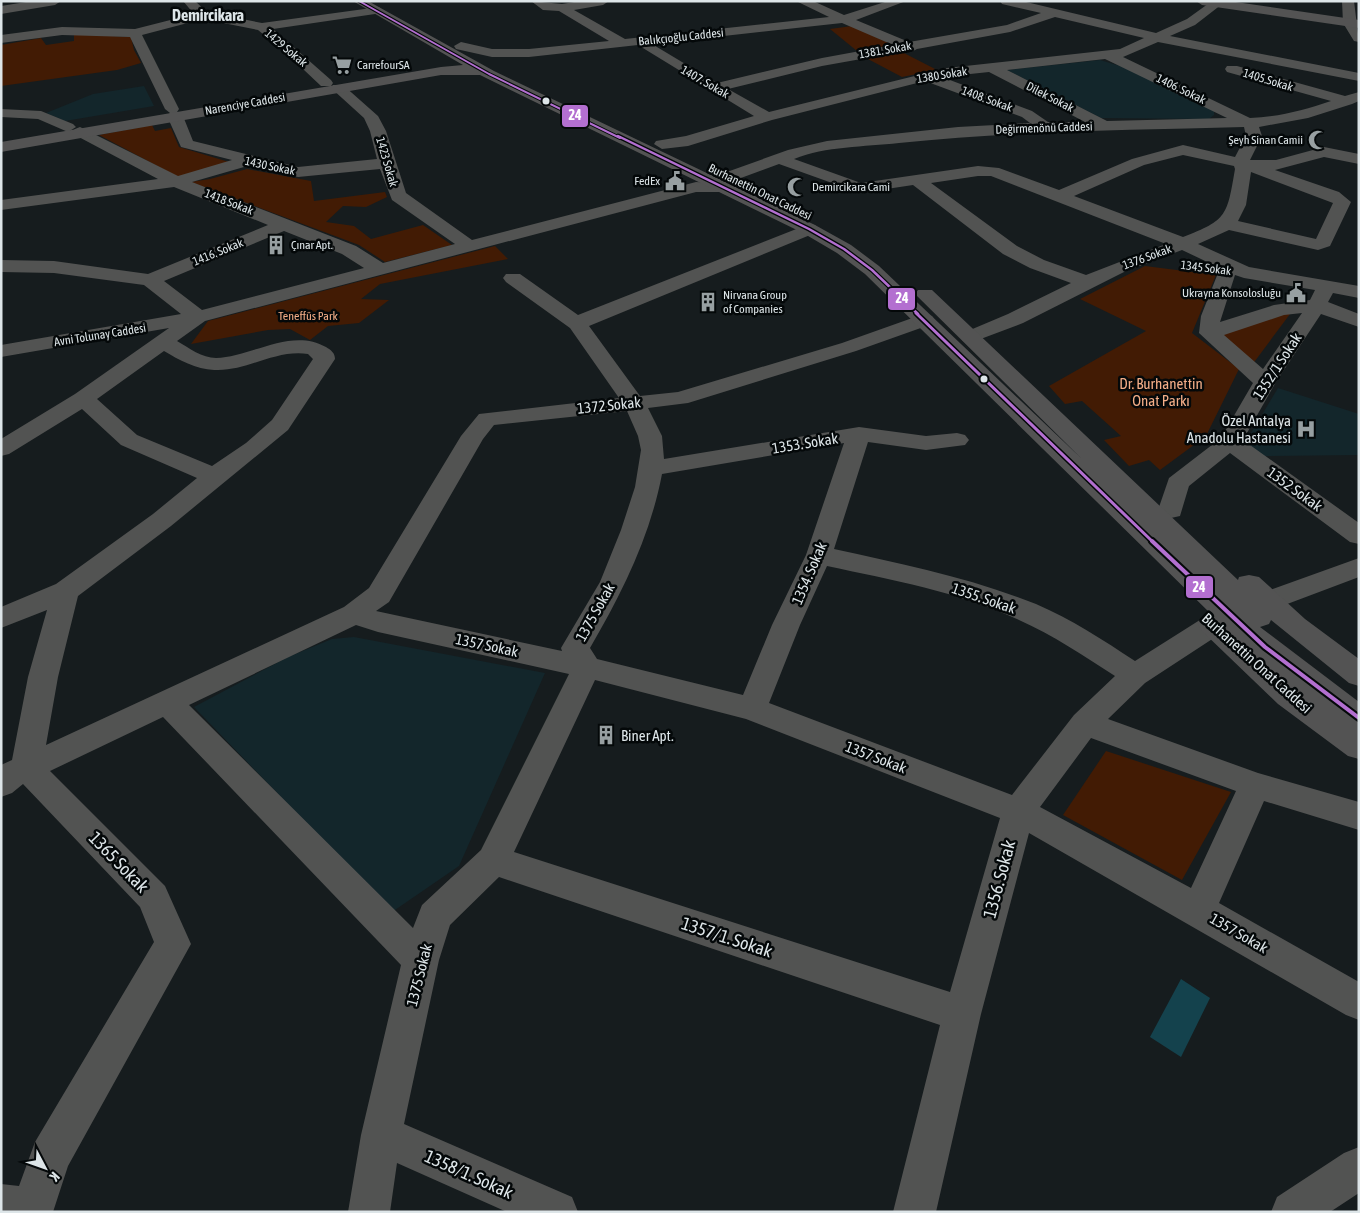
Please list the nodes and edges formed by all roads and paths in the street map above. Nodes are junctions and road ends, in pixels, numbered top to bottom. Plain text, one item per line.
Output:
1 (55, 1) edge
2 (188, 1) edge
3 (359, 1) edge
4 (537, 1) edge
5 (603, 1) edge
6 (802, 1) edge
7 (900, 1) edge
8 (914, 1) edge
9 (1006, 1) edge
10 (1202, 1) edge
11 (1348, 1) edge
12 (1219, 2) edge
13 (378, 6) edge
14 (562, 8) junction
15 (1, 10) edge
16 (1054, 13) junction
17 (202, 15) junction
18 (849, 20) junction
19 (1354, 24) edge
20 (262, 27) junction
21 (135, 33) junction
22 (1159, 38) junction
23 (1359, 38) edge
24 (1, 39) edge
25 (623, 43) junction
26 (644, 45) junction
27 (908, 46) junction
28 (1219, 50) junction
29 (462, 53) junction
30 (858, 55) junction
31 (1110, 56) junction
32 (515, 66) junction
33 (488, 67) junction
34 (993, 68) junction
35 (947, 72) junction
36 (926, 77) junction
37 (1359, 77) edge
38 (906, 81) junction
39 (1024, 84) junction
40 (332, 86) junction
41 (715, 88) junction
42 (972, 93) junction
43 (1353, 99) edge
44 (1, 113) edge
45 (173, 113) junction
46 (767, 116) junction
47 (1251, 124) junction
48 (1106, 126) junction
49 (1044, 127) junction
50 (74, 130) junction
51 (1, 139) edge
52 (662, 144) junction
53 (1, 147) edge
54 (779, 158) junction
55 (1359, 159) edge
56 (248, 161) junction
57 (386, 163) junction
58 (1240, 163) junction
59 (917, 180) junction
60 (176, 182) junction
61 (727, 182) junction
62 (1060, 196) junction
63 (1, 205) edge
64 (286, 224) junction
65 (1227, 224) junction
66 (809, 229) junction
67 (1183, 244) junction
68 (470, 246) junction
69 (1139, 259) junction
70 (892, 264) dead end
71 (1, 266) edge
72 (380, 269) junction
73 (1236, 272) junction
74 (512, 278) dead end
75 (150, 280) junction
76 (911, 282) dead end
77 (1087, 282) junction
78 (1359, 292) edge
79 (1322, 296) junction
80 (198, 317) junction
81 (925, 320) junction
82 (1359, 320) edge
83 (578, 324) junction
84 (1209, 333) junction
85 (970, 337) junction
86 (163, 342) junction
87 (1, 351) edge
88 (1265, 382) junction
89 (83, 399) junction
90 (633, 402) junction
91 (859, 434) junction
92 (957, 440) dead end
93 (1230, 442) junction
94 (1, 449) edge
95 (1079, 456) junction
96 (653, 468) junction
97 (214, 476) junction
98 (1171, 510) junction
99 (1359, 536) edge
100 (819, 555) junction
101 (1359, 567) edge
102 (66, 591) junction
103 (1269, 601) junction
104 (354, 614) junction
105 (1, 618) edge
106 (1213, 626) junction
107 (587, 667) junction
108 (1135, 675) junction
109 (1359, 676) edge
110 (1359, 695) edge
111 (166, 701) junction
112 (752, 709) junction
113 (1359, 718) edge
114 (1085, 723) junction
115 (1359, 747) edge
116 (14, 776) edge
117 (1255, 784) junction
118 (1018, 811) junction
119 (1359, 816) edge
120 (492, 860) junction
121 (1198, 910) junction
122 (421, 960) junction
123 (1359, 1002) edge
124 (962, 1014) junction
125 (381, 1135) junction
126 (1359, 1168) edge
127 (22, 1209) edge
128 (369, 1212) edge
129 (557, 1212) edge
130 (914, 1212) edge
131 (1292, 1212) edge

1 - 15 street
2 - 17 street
3 - 13 main road
4 - 14 street
5 - 14 street
6 - 18 street, 1408. Sokak
7 - 18 street, Balıkçıoğlu Caddesi
8 - 18 street, Balıkçıoğlu Caddesi
9 - 16 street
10 - 12 main road
11 - 19 street
12 - 19 main road
12 - 22 street, 1380 Sokak
13 - 20 street
13 - 29 main road
14 - 25 street
16 - 22 street
16 - 27 street, 1381. Sokak
17 - 20 street, 1429 Sokak
17 - 21 street
18 - 25 street, Balıkçıoğlu Caddesi
18 - 26 street, Balıkçıoğlu Caddesi
18 - 27 street, 1408. Sokak
19 - 23 street
20 - 40 street, 1429 Sokak
21 - 24 street
21 - 45 street
22 - 28 street
22 - 31 street, 1380 Sokak
25 - 29 street, Balıkçıoğlu Caddesi
26 - 32 street, Balıkçıoğlu Caddesi
26 - 41 street, 1407. Sokak
27 - 30 street, 1381. Sokak
27 - 35 street, 1408. Sokak
28 - 37 street
28 - 43 street, 1405.Sokak
29 - 33 main road
29 - 40 main road, Narenciye Caddesi
30 - 38 street
30 - 41 street, 1381. Sokak
31 - 34 street, 1380 Sokak
31 - 47 street, 1406. Sokak
32 - 33 main road, Burhanettin Onat Caddesi
32 - 52 main road, Burhanettin Onat Caddesi
33 - 40 main road, Narenciye Caddesi
33 - 61 main road
34 - 35 street, 1380 Sokak
34 - 39 street, Dilek Sokak
35 - 36 street, 1380 Sokak
36 - 38 street, 1380 Sokak
36 - 42 street, 1408. Sokak
38 - 46 street, 1380 Sokak
39 - 42 street
39 - 48 street, Dilek Sokak
40 - 45 main road, Narenciye Caddesi
40 - 57 street, 1423 Sokak
41 - 46 street, 1407. Sokak
42 - 49 street, 1408. Sokak
43 - 47 street, Değirmenönü Caddesi
44 - 50 street, 1418 Sokak
45 - 50 main road, Narenciye Caddesi
45 - 56 street, 1430 Sokak
46 - 52 street, 1380 Sokak
47 - 48 street, Değirmenönü Caddesi
47 - 58 street
48 - 49 street, Değirmenönü Caddesi
49 - 54 street, Değirmenönü Caddesi
50 - 51 main road, Narenciye Caddesi
50 - 53 main road, Narenciye Caddesi
50 - 60 street, 1418 Sokak
52 - 61 main road, Burhanettin Onat Caddesi
54 - 59 street
54 - 61 street, Değirmenönü Caddesi
55 - 58 street
56 - 57 street, 1430 Sokak
56 - 60 street
57 - 68 street, 1423 Sokak
58 - 62 street
58 - 65 street
58 - 65 street
59 - 62 street
59 - 77 street
60 - 63 street
60 - 64 street, 1418 Sokak
61 - 66 main road
61 - 68 street, Avni Tolunay Caddesi
61 - 70 main road, Burhanettin Onat Caddesi
62 - 67 street
64 - 72 street, 1418 Sokak
64 - 75 street, 1416. Sokak
65 - 67 street, 1376 Sokak
66 - 81 main road
66 - 83 street
67 - 69 street, 1376 Sokak
67 - 73 street
68 - 72 street, Avni Tolunay Caddesi
69 - 73 street, 1345 Sokak
69 - 77 street, 1376 Sokak
71 - 75 street
72 - 80 street, Avni Tolunay Caddesi
73 - 79 street
73 - 84 street
74 - 83 street, 1375 Sokak
75 - 80 street
76 - 85 main road, Burhanettin Onat Caddesi
77 - 85 street, 1376 Sokak
78 - 79 street
79 - 82 street
79 - 84 street
79 - 88 street, 1352/1 Sokak
80 - 86 street
80 - 87 street, Avni Tolunay Caddesi
81 - 90 street, 1372 Sokak
81 - 95 main road
83 - 90 street, 1375 Sokak
84 - 88 street
85 - 95 main road, Burhanettin Onat Caddesi
86 - 89 street
86 - 97 street
88 - 93 street, 1352/1 Sokak
89 - 94 street
89 - 97 street
90 - 96 street, 1375 Sokak
90 - 104 street, 1372 Sokak
91 - 92 street, 1353. Sokak
91 - 96 street, 1353. Sokak
91 - 100 street, 1354. Sokak
93 - 98 street, 1352/1 Sokak
93 - 99 street, 1352 Sokak
95 - 98 main road, Burhanettin Onat Caddesi
95 - 106 main road, Burhanettin Onat Caddesi
95 - 110 main road, Burhanettin Onat Caddesi
95 - 113 main road, Burhanettin Onat Caddesi
96 - 107 street, 1375 Sokak
97 - 102 street
98 - 103 main road, Burhanettin Onat Caddesi
100 - 108 street, 1355. Sokak
100 - 112 street, 1354. Sokak
101 - 103 street
102 - 105 street
102 - 116 street
103 - 109 main road, Burhanettin Onat Caddesi
104 - 107 street, 1357 Sokak
104 - 111 street
106 - 108 street, 1356. Sokak
106 - 115 main road, Burhanettin Onat Caddesi
107 - 112 street, 1357 Sokak
107 - 120 street, 1375 Sokak
108 - 114 street, 1356. Sokak
111 - 116 street
111 - 122 street
112 - 118 street, 1357 Sokak
114 - 117 street
114 - 118 street, 1356. Sokak
116 - 127 street, 1365 Sokak
117 - 119 street
117 - 121 street
118 - 121 street, 1357 Sokak
118 - 124 street, 1356. Sokak
120 - 122 street, 1375 Sokak
120 - 124 street, 1357/1. Sokak
121 - 123 street, 1357 Sokak
122 - 125 street, 1375 Sokak
124 - 130 street, 1356. Sokak
125 - 128 street, 1375 Sokak
125 - 129 street, 1358/1. Sokak
126 - 131 street

